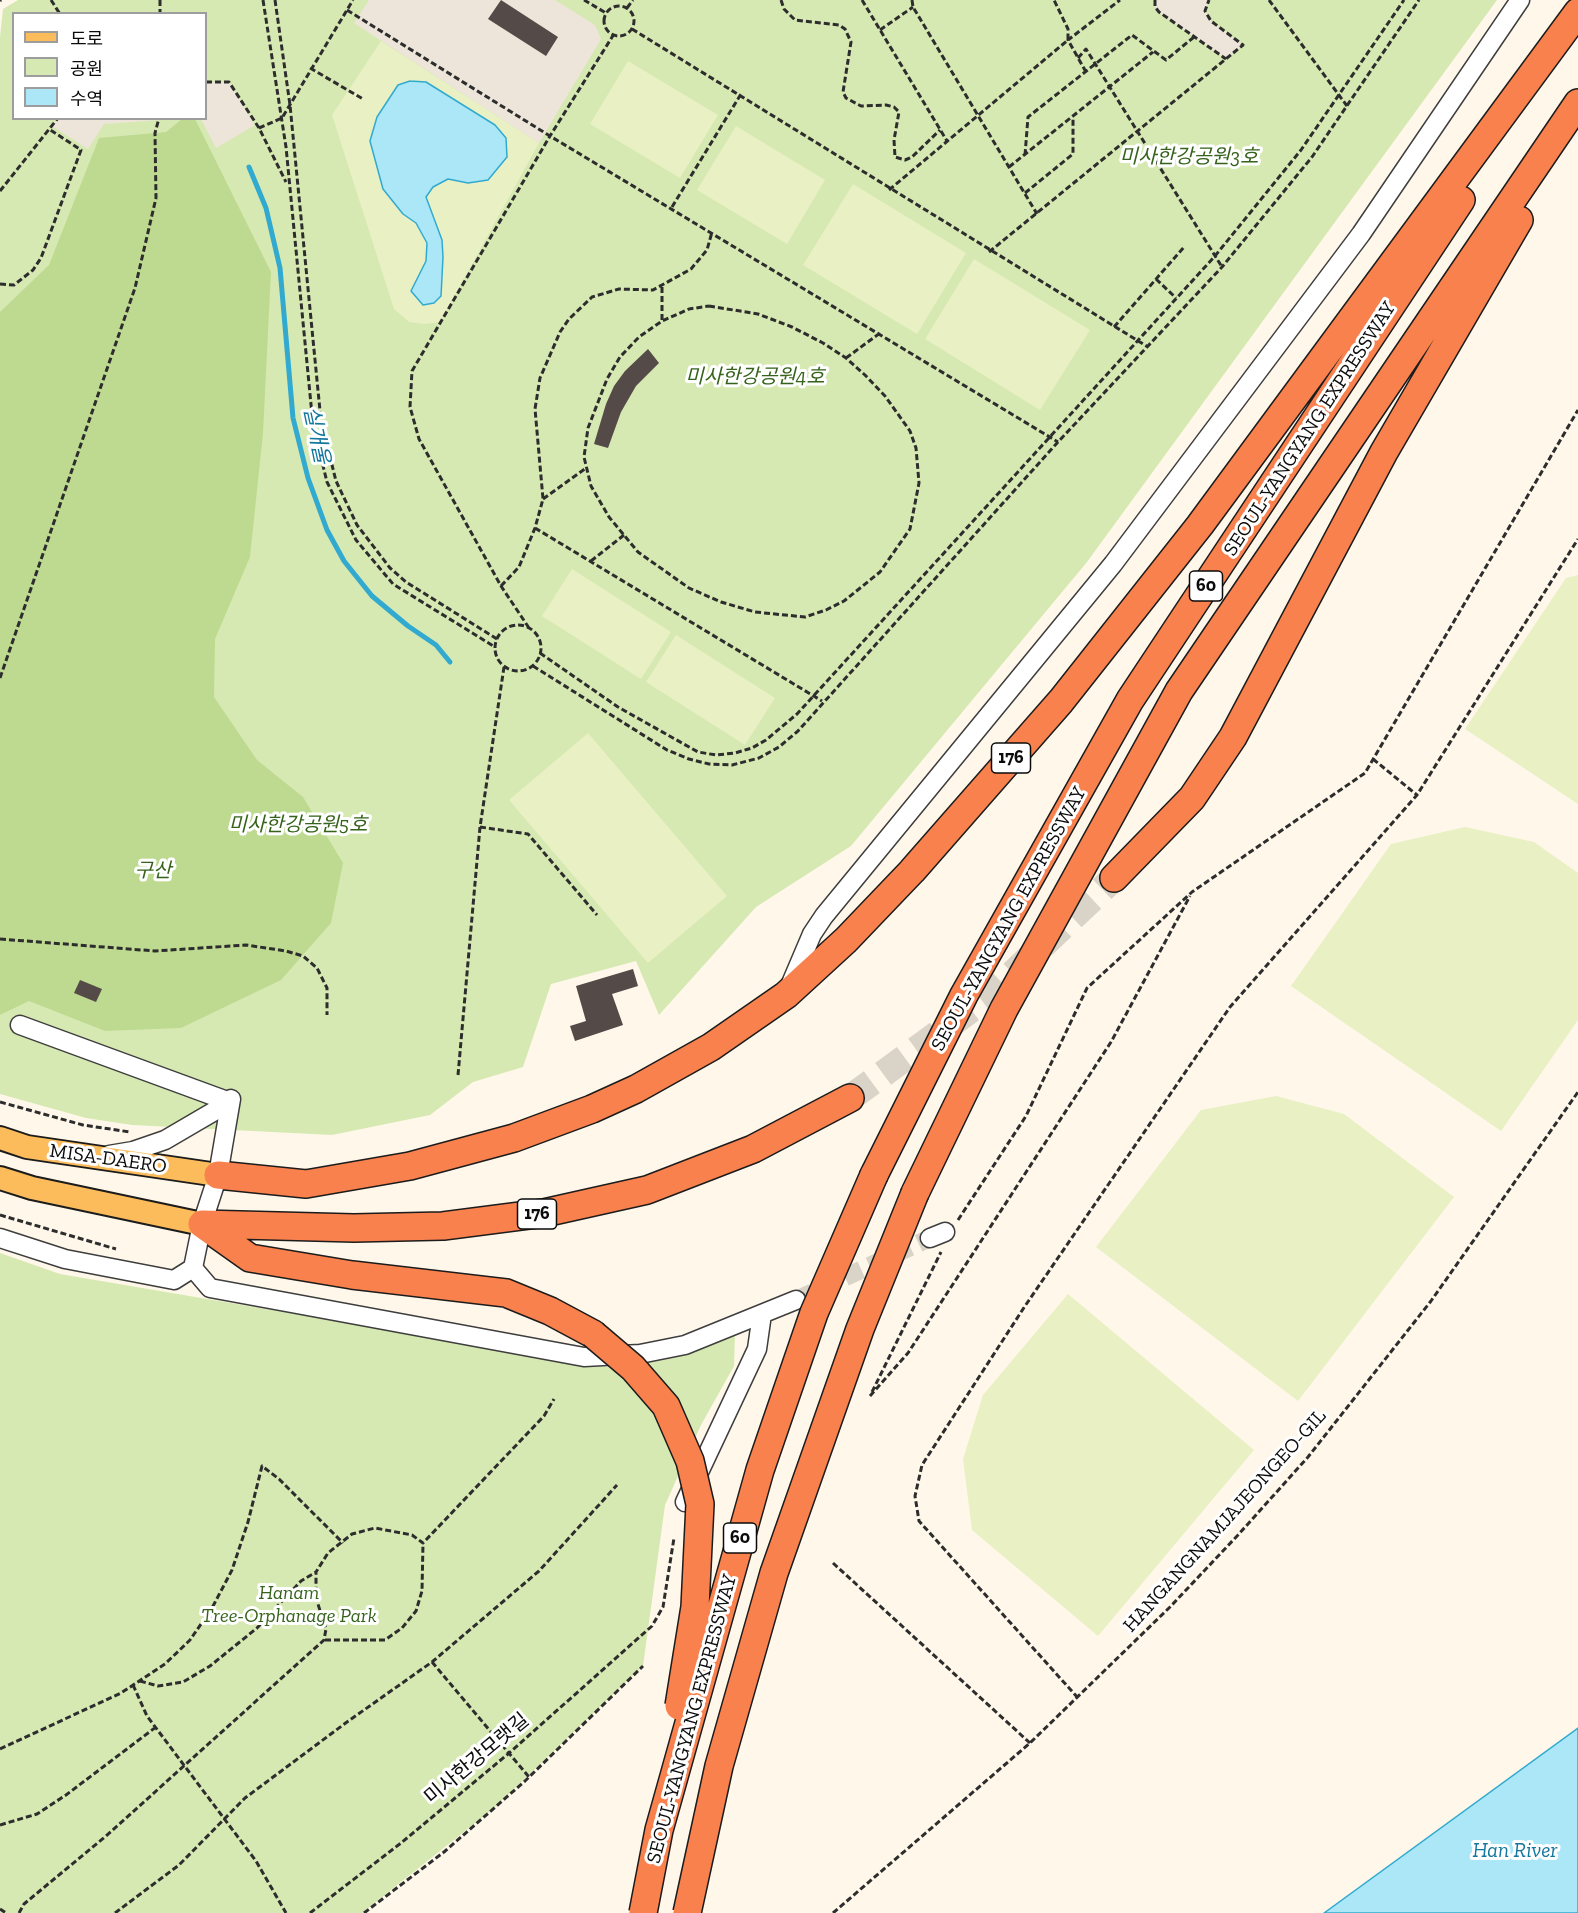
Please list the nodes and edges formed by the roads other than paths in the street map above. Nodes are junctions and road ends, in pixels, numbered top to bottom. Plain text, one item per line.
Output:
1 (1520, 0) edge
2 (1578, 12) edge
3 (1578, 20) edge
4 (1578, 103) edge
5 (1578, 121) edge
6 (1114, 878) tunnel mouth
7 (786, 995) junction
8 (20, 1025) dead end
9 (850, 1098) tunnel mouth
10 (230, 1101) junction
11 (0, 1138) edge
12 (94, 1157) junction
13 (218, 1175) junction
14 (0, 1178) edge
15 (202, 1224) junction
16 (0, 1238) edge
17 (193, 1268) junction
18 (796, 1300) tunnel mouth
19 (762, 1314) junction
20 (685, 1502) dead end
21 (659, 1830) junction
22 (643, 1913) edge
23 (687, 1913) edge

1 - 7 street
2 - 7 highway, 176
3 - 21 highway, SEOUL-YANGYANG EXPRESSWAY / 60, bridge
4 - 23 highway, SEOUL-YANGYANG EXPRESSWAY / 60, bridge
5 - 6 highway
7 - 13 highway, 176
8 - 10 street
9 - 15 highway, 176
10 - 12 street
10 - 13 street
11 - 12 main road, MISA-DAERO / 176
12 - 13 main road, MISA-DAERO / 176
13 - 15 street
14 - 15 main road, MISA-DAERO / 176
15 - 17 street
15 - 21 highway, bridge
16 - 17 street
17 - 19 street
18 - 19 street
19 - 20 street
21 - 22 highway, SEOUL-YANGYANG EXPRESSWAY / 60, bridge

